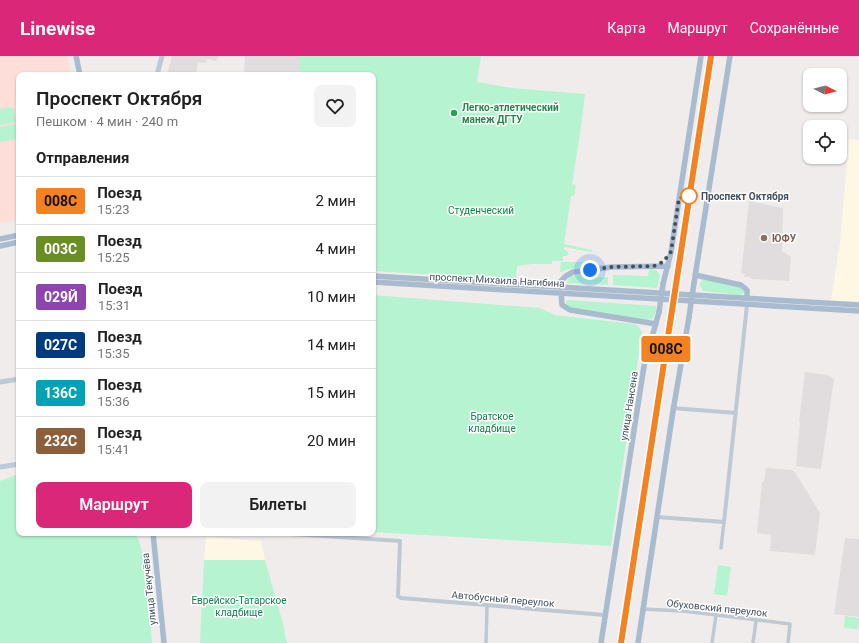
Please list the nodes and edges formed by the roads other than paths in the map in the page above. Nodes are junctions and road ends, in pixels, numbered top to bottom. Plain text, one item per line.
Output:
1 (76, 56) edge
2 (162, 56) edge
3 (701, 56) edge
4 (730, 56) edge
5 (79, 72) edge
6 (158, 72) edge
7 (16, 236) edge
8 (0, 239) edge
9 (16, 243) edge
10 (0, 246) edge
11 (671, 252) junction
12 (654, 266) junction
13 (668, 266) junction
14 (695, 275) junction
15 (376, 276) edge
16 (664, 278) junction
17 (563, 279) junction
18 (376, 282) edge
19 (556, 286) junction
20 (566, 287) junction
21 (561, 293) junction
22 (747, 298) junction
23 (859, 305) edge
24 (747, 306) junction
25 (859, 311) edge
26 (656, 324) junction
27 (16, 379) edge
28 (0, 382) edge
29 (673, 408) junction
30 (736, 413) junction
31 (16, 464) edge
32 (0, 467) edge
33 (657, 517) junction
34 (724, 522) junction
35 (153, 536) edge
36 (317, 536) edge
37 (721, 548) dead end
38 (487, 606) junction
39 (642, 609) junction
40 (605, 615) junction
41 (716, 615) junction
42 (756, 621) junction
43 (164, 643) edge
44 (486, 643) edge
45 (601, 643) edge
46 (638, 643) edge
47 (712, 643) edge
48 (753, 643) edge
49 (788, 643) edge

1 - 5 main road
2 - 6 main road
3 - 11 main road, улица Нансена
4 - 14 main road
7 - 8 main road
9 - 10 main road
11 - 12 main road
11 - 13 main road, улица Нансена
12 - 13 main road
12 - 16 main road
12 - 17 main road
13 - 16 main road, улица Нансена
14 - 22 main road
14 - 29 main road, bridge
15 - 19 main road, проспект Михаила Нагибина
16 - 26 main road, улица Нансена, bridge
17 - 19 main road
17 - 20 main road
18 - 21 main road, проспект Михаила Нагибина
19 - 20 main road, проспект Михаила Нагибина
20 - 22 main road, проспект Михаила Нагибина
21 - 24 main road, проспект Михаила Нагибина
21 - 26 main road
22 - 23 main road, проспект Михаила Нагибина
24 - 25 main road, проспект Михаила Нагибина
24 - 30 street
26 - 40 main road, улица Нансена
27 - 28 main road
29 - 30 street
29 - 33 main road
30 - 34 street
31 - 32 main road
33 - 34 street
33 - 39 main road
34 - 37 street
35 - 43 main road, улица Текучёва
36 - 38 street, Автобусный переулок
38 - 40 street, Автобусный переулок
38 - 44 street
39 - 41 street, Обуховский переулок
39 - 46 main road
40 - 45 main road, улица Нансена
41 - 42 street, Обуховский переулок
41 - 47 street
42 - 48 street
42 - 49 street, Обуховский переулок

